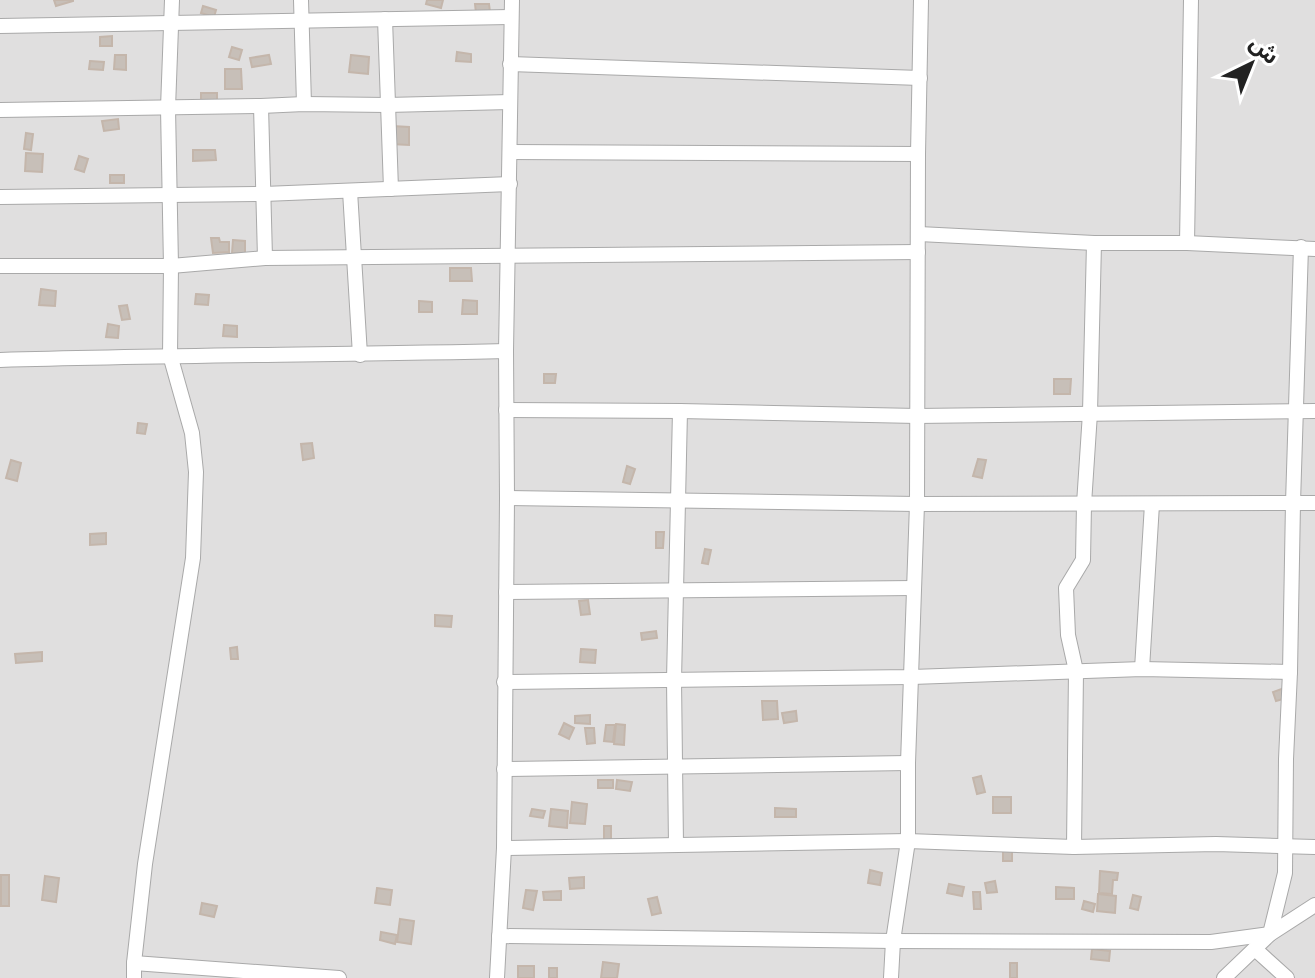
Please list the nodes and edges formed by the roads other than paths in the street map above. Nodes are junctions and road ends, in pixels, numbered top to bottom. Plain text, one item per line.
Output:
1 (172, 0) edge
2 (301, 0) edge
3 (512, 0) edge
4 (921, 0) edge
5 (1191, 0) edge
6 (511, 17) junction
7 (385, 19) junction
8 (302, 20) junction
9 (171, 23) junction
10 (0, 26) edge
11 (510, 64) junction
12 (920, 78) junction
13 (510, 102) junction
14 (304, 104) junction
15 (387, 105) junction
16 (261, 106) junction
17 (168, 108) junction
18 (0, 110) edge
19 (510, 152) junction
20 (918, 154) junction
21 (510, 184) junction
22 (391, 189) junction
23 (350, 191) junction
24 (264, 194) junction
25 (170, 196) junction
26 (0, 197) edge
27 (919, 234) junction
28 (1094, 243) junction
29 (1187, 243) junction
30 (1308, 248) edge
31 (918, 252) junction
32 (508, 256) junction
33 (265, 258) junction
34 (354, 258) junction
35 (0, 266) edge
36 (171, 266) junction
37 (506, 351) junction
38 (170, 355) junction
39 (360, 355) junction
40 (0, 360) edge
41 (506, 410) junction
42 (680, 411) junction
43 (1296, 411) junction
44 (1315, 411) edge
45 (1090, 413) junction
46 (917, 416) junction
47 (507, 498) junction
48 (678, 501) junction
49 (1293, 503) junction
50 (1315, 503) edge
51 (917, 504) junction
52 (1084, 504) junction
53 (1152, 504) junction
54 (914, 588) junction
55 (676, 591) junction
56 (506, 592) junction
57 (1142, 669) junction
58 (1076, 671) junction
59 (1290, 672) junction
60 (912, 677) junction
61 (674, 680) junction
62 (504, 682) junction
63 (908, 763) junction
64 (674, 766) junction
65 (504, 769) junction
66 (908, 841) junction
67 (676, 845) junction
68 (1287, 845) junction
69 (1074, 847) junction
70 (1315, 847) edge
71 (504, 848) junction
72 (1315, 905) edge
73 (1270, 934) junction
74 (499, 936) junction
75 (893, 941) junction
76 (1255, 949) junction
77 (134, 970) edge
78 (339, 978) edge
79 (497, 978) edge
80 (891, 978) edge
81 (1224, 978) edge
82 (1287, 978) edge

1 - 9 street
2 - 8 street
3 - 6 street
4 - 12 street
5 - 29 street
6 - 7 street
6 - 11 street
7 - 8 street
7 - 15 street
8 - 9 street
8 - 14 street
9 - 10 street
9 - 17 street
11 - 12 street
11 - 13 street
12 - 20 street
13 - 15 street
13 - 19 street
14 - 15 street
14 - 16 street
15 - 22 street
16 - 17 street
16 - 24 street
17 - 18 street
17 - 25 street
19 - 20 street
19 - 21 street
20 - 27 street
21 - 22 street
21 - 32 street
22 - 23 street
23 - 24 street
23 - 34 street
24 - 25 street
24 - 33 street
25 - 26 street
25 - 36 street
27 - 28 street
27 - 31 street
28 - 29 street
28 - 45 street
29 - 30 street
30 - 43 street
31 - 32 street
31 - 46 street
32 - 34 street
32 - 37 street
33 - 34 street
33 - 36 street
34 - 39 street
35 - 36 street
36 - 38 street
37 - 39 street
37 - 41 street
38 - 39 street
38 - 40 street
38 - 77 street
41 - 42 street
41 - 47 street
42 - 46 street
42 - 48 street
43 - 44 street
43 - 45 street
43 - 49 street
45 - 46 street
45 - 52 street
46 - 51 street
47 - 48 street
47 - 56 street
48 - 51 street
48 - 55 street
49 - 50 street
49 - 53 street
49 - 59 street
51 - 52 street
51 - 54 street
52 - 53 street
52 - 58 street
53 - 57 street
54 - 55 street
54 - 60 street
55 - 56 street
55 - 61 street
56 - 62 street
57 - 58 street
57 - 59 street
58 - 60 street
58 - 69 street
59 - 68 street
60 - 61 street
60 - 63 street
61 - 62 street
61 - 64 street
62 - 65 street
63 - 64 street
63 - 66 street
64 - 65 street
64 - 67 street
65 - 71 street
66 - 67 street
66 - 69 street
66 - 75 street
67 - 71 street
68 - 69 street
68 - 70 street
68 - 73 street
71 - 74 street
72 - 73 street
73 - 75 street
73 - 76 street
74 - 75 street
74 - 79 street
75 - 80 street
76 - 81 street
76 - 82 street
77 - 78 street

